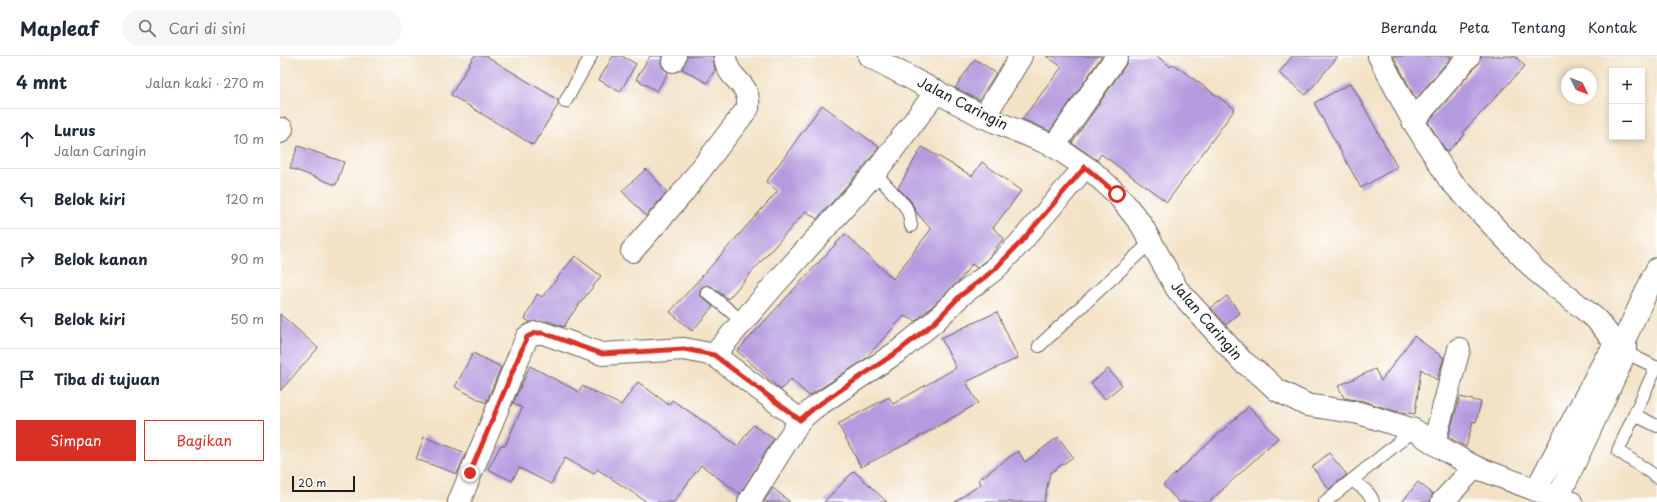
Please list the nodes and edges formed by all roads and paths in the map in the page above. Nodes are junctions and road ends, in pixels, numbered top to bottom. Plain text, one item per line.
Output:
1 (591, 56) edge
2 (725, 56) edge
3 (869, 56) edge
4 (1021, 56) edge
5 (1117, 56) edge
6 (1379, 56) edge
7 (1469, 56) edge
8 (936, 91) junction
9 (565, 102) dead end
10 (984, 116) junction
11 (1413, 121) junction
12 (1054, 146) junction
13 (1085, 167) junction
14 (875, 173) junction
15 (911, 226) dead end
16 (1151, 242) junction
17 (632, 251) dead end
18 (1657, 269) edge
19 (707, 292) dead end
20 (743, 322) junction
21 (1622, 345) junction
22 (1039, 346) dead end
23 (1459, 349) dead end
24 (714, 355) junction
25 (1657, 367) edge
26 (1635, 414) junction
27 (800, 420) junction
28 (1657, 426) edge
29 (1414, 430) junction
30 (1434, 443) junction
31 (1474, 466) junction
32 (1657, 477) edge
33 (1352, 480) junction
34 (1536, 490) junction
35 (1564, 500) edge
36 (459, 502) edge
37 (749, 502) edge
38 (1326, 502) edge
39 (1373, 502) edge
40 (1442, 502) edge

1 - 9 lane
2 - 17 street
3 - 8 street, Jalan Caringin
4 - 10 street
5 - 12 street
6 - 11 street
7 - 11 street
8 - 10 street, Jalan Caringin
8 - 14 street
10 - 12 street, Jalan Caringin
11 - 21 street
12 - 13 street, Jalan Caringin
13 - 16 street, Jalan Caringin
13 - 27 street
14 - 15 lane
14 - 20 street
16 - 22 lane
16 - 29 street, Jalan Caringin
18 - 21 street
19 - 20 lane
20 - 24 street
21 - 25 lane
21 - 34 street
21 - 35 street
23 - 30 street
24 - 27 street
24 - 36 street
25 - 26 lane
26 - 28 lane
26 - 32 lane
27 - 37 street
29 - 30 street, Jalan Caringin
29 - 33 lane
30 - 31 street, Jalan Caringin
31 - 34 street, Jalan Caringin
31 - 40 street
33 - 38 lane
33 - 39 lane
34 - 35 street, Jalan Caringin

